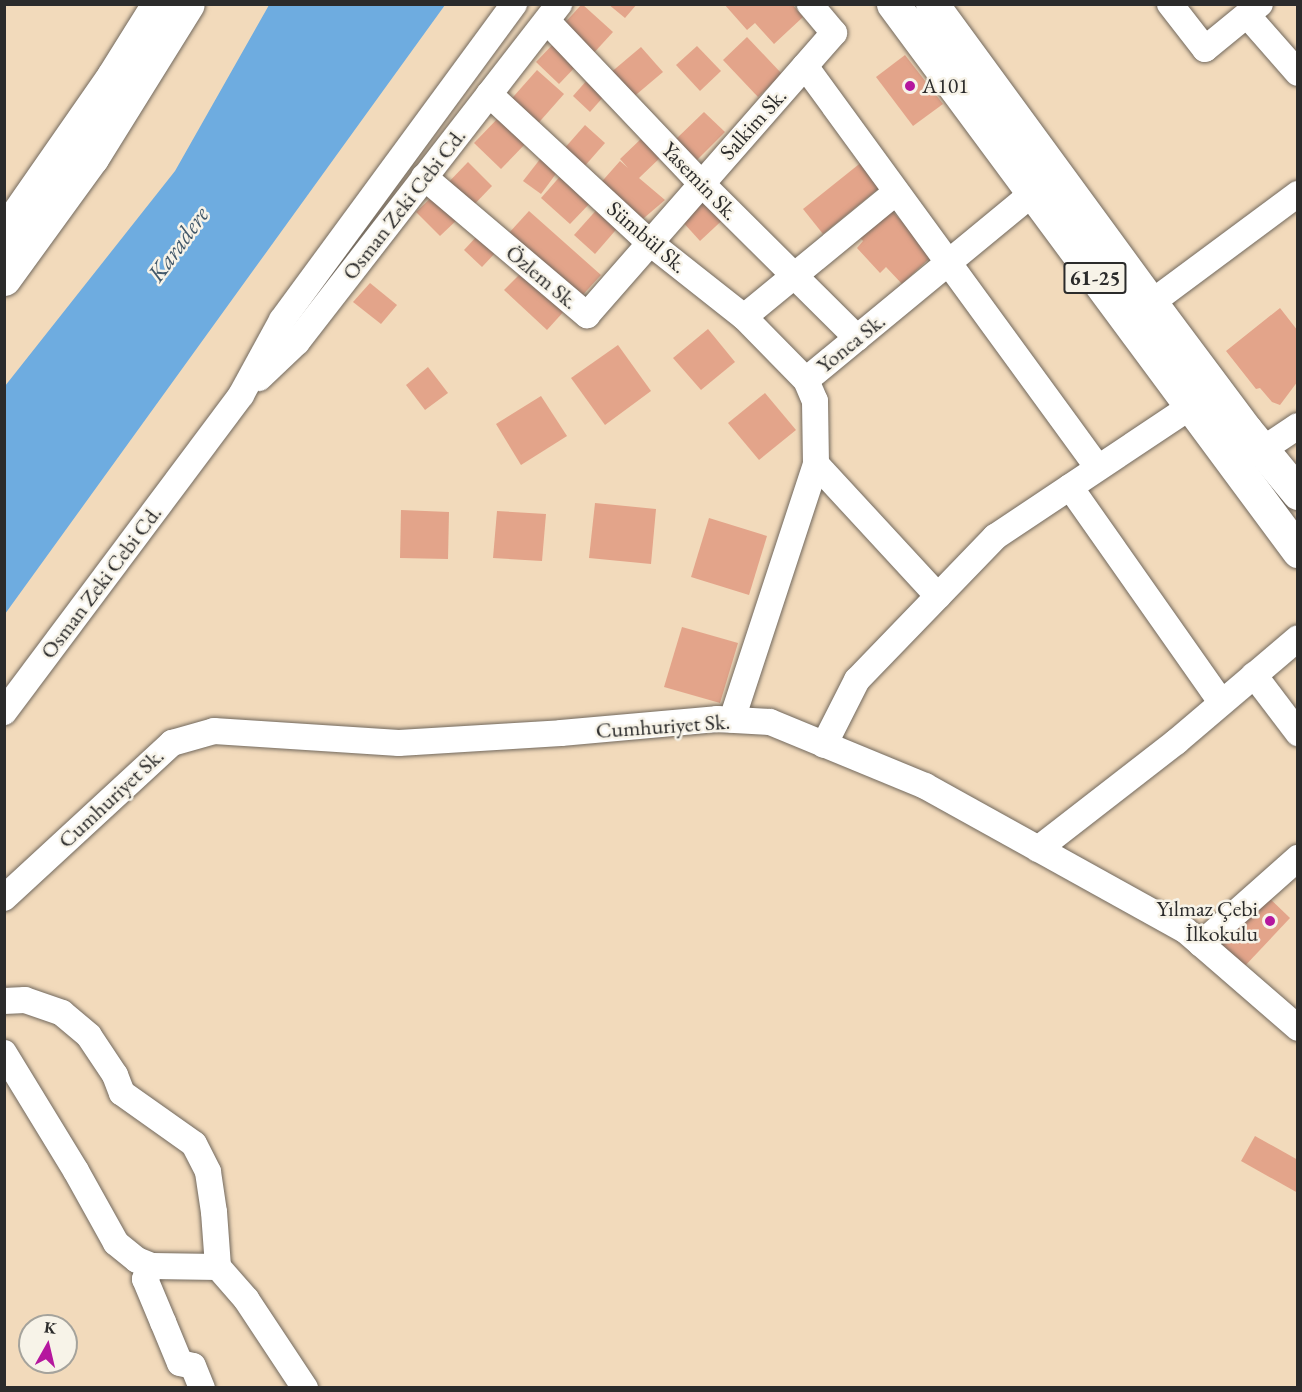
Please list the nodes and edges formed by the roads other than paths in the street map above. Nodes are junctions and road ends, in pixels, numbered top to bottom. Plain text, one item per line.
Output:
1 (158, 4) edge
2 (188, 4) edge
3 (514, 4) edge
4 (810, 4) edge
5 (893, 4) edge
6 (932, 4) edge
7 (1170, 4) edge
8 (1254, 10) edge
9 (553, 13) edge
10 (805, 66) junction
11 (1298, 73) edge
12 (489, 94) junction
13 (424, 177) junction
14 (701, 183) junction
15 (896, 192) junction
16 (1298, 194) edge
17 (1032, 195) junction
18 (4, 233) edge
19 (649, 242) junction
20 (948, 263) junction
21 (794, 276) junction
22 (4, 279) edge
23 (1151, 303) junction
24 (744, 317) junction
25 (857, 338) junction
26 (806, 380) junction
27 (241, 395) junction
28 (1190, 406) junction
29 (1298, 426) edge
30 (1262, 450) junction
31 (816, 464) junction
32 (1098, 468) junction
33 (1070, 487) junction
34 (1298, 493) edge
35 (1298, 551) edge
36 (938, 596) junction
37 (1298, 638) edge
38 (1254, 675) junction
39 (1221, 702) junction
40 (4, 712) edge
41 (732, 720) junction
42 (1298, 733) edge
43 (824, 745) junction
44 (1038, 849) junction
45 (1298, 858) edge
46 (4, 898) edge
47 (1201, 944) junction
48 (4, 1001) edge
49 (1298, 1028) edge
50 (4, 1053) edge
51 (152, 1266) junction
52 (218, 1267) junction
53 (202, 1388) edge
54 (305, 1388) edge

1 - 18 main road
2 - 22 main road
3 - 27 street, Osman Zeki Cebi Cd.
4 - 10 street, Salkim Sk.
5 - 17 main road, 61-25
6 - 23 main road, 61-25
7 - 8 street
8 - 11 street
9 - 12 street, Osman Zeki Cebi Cd.
9 - 14 street, Yasemin Sk.
10 - 14 street, Salkim Sk.
10 - 15 street
12 - 13 street, Osman Zeki Cebi Cd.
12 - 19 street, Sümbül Sk.
13 - 19 street, Özlem Sk.
13 - 27 street, Osman Zeki Cebi Cd.
14 - 19 street, Salkim Sk.
14 - 21 street, Yasemin Sk.
15 - 20 street
15 - 21 street
16 - 23 street
17 - 20 street, Yonca Sk.
17 - 28 main road, 61-25
19 - 24 street, Sümbül Sk.
20 - 25 street, Yonca Sk.
20 - 32 street
21 - 24 street
21 - 25 street, Yasemin Sk.
23 - 30 main road, 61-25
24 - 26 street, Sümbül Sk.
25 - 26 street, Yonca Sk.
26 - 31 street, Yonca Sk.
27 - 40 street, Osman Zeki Cebi Cd.
28 - 32 street
28 - 35 main road, 61-25
29 - 30 street
30 - 34 main road, 61-25
31 - 36 street
31 - 41 street, Yonca Sk.
32 - 33 street
33 - 36 street
33 - 39 street
36 - 43 street
37 - 38 street
38 - 39 street
38 - 42 street
39 - 44 street
41 - 43 street, Cumhuriyet Sk.
41 - 46 street, Cumhuriyet Sk.
43 - 44 street, Cumhuriyet Sk.
44 - 47 street, Cumhuriyet Sk.
45 - 47 street
47 - 49 street, Cumhuriyet Sk.
48 - 52 street
50 - 51 street
51 - 52 street
51 - 53 street
52 - 54 street

